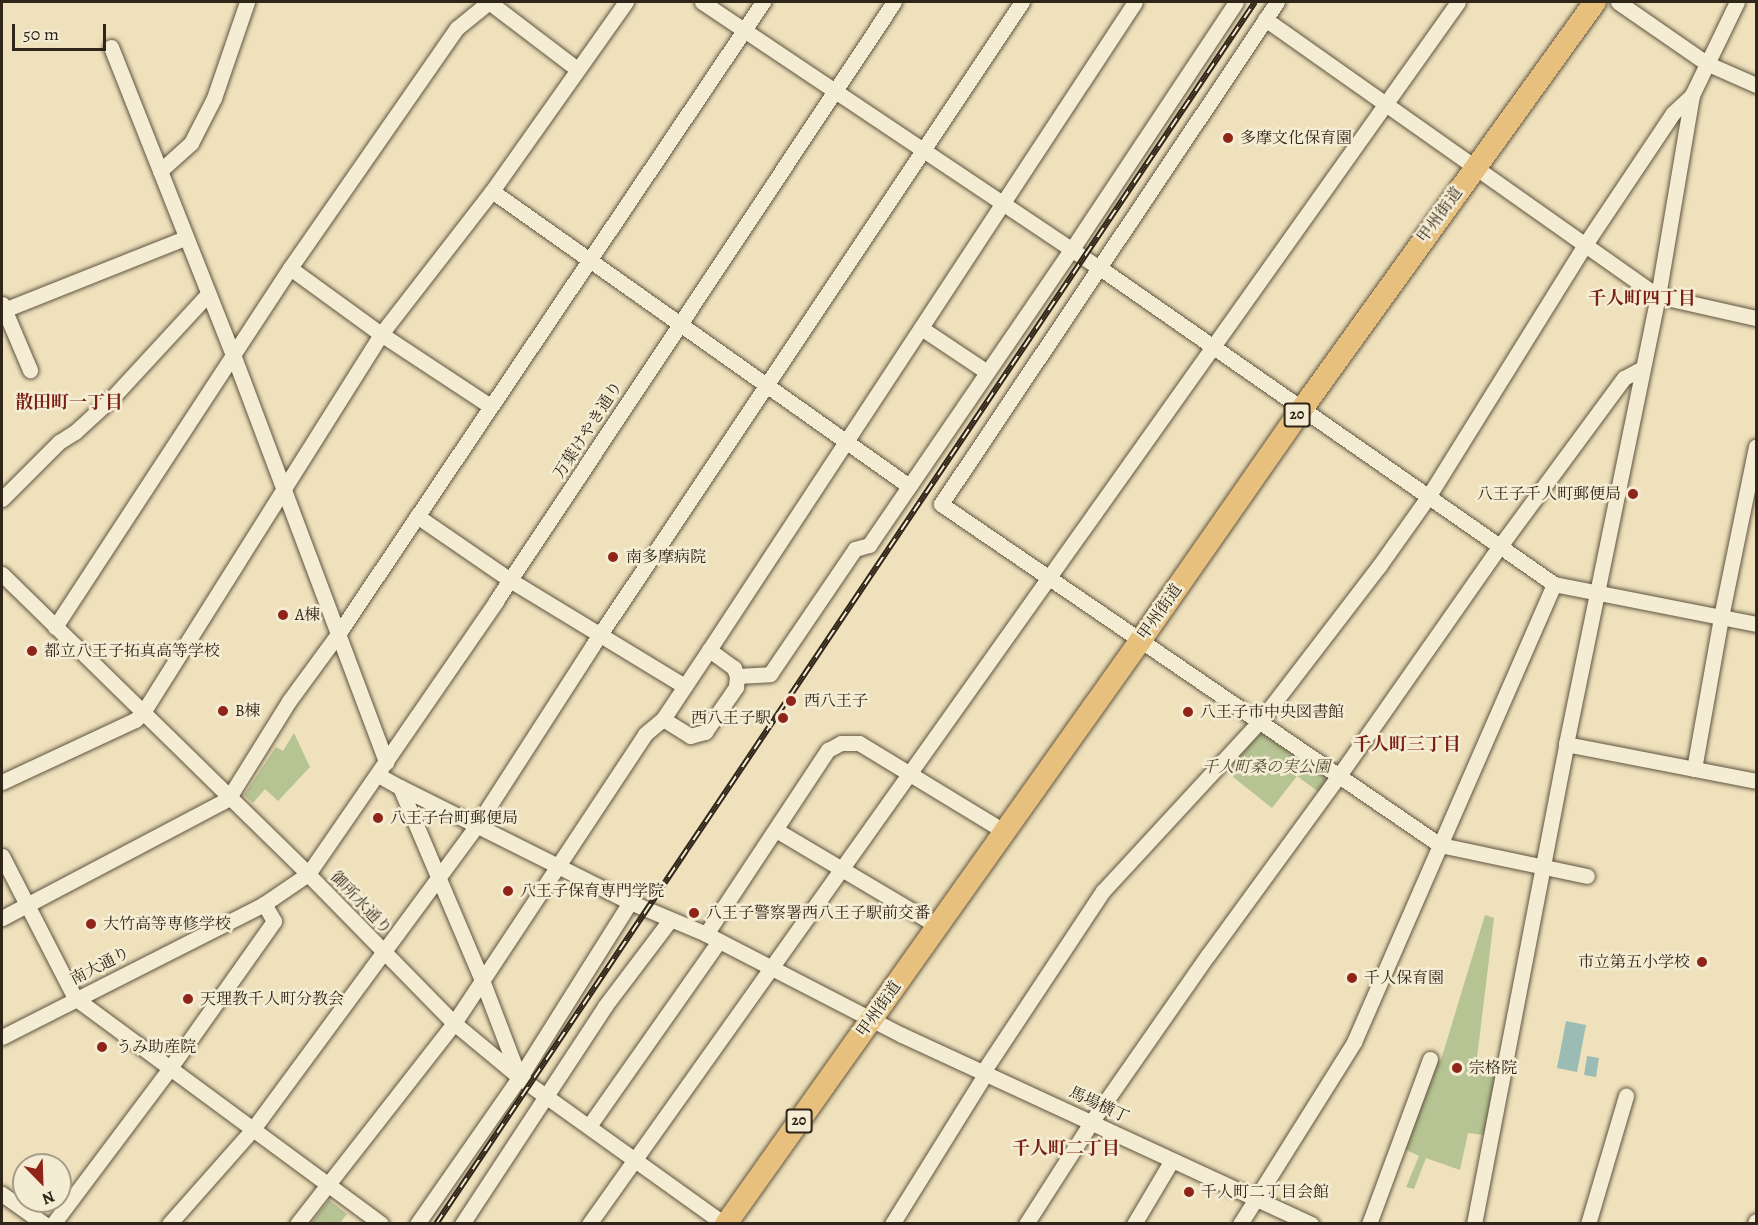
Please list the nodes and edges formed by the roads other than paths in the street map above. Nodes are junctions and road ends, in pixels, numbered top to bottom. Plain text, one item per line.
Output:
1 (247, 2) edge
2 (489, 2) edge
3 (626, 2) edge
4 (702, 2) edge
5 (763, 2) edge
6 (894, 2) edge
7 (1022, 2) edge
8 (1135, 2) edge
9 (1236, 2) edge
10 (1277, 2) edge
11 (1458, 2) edge
12 (1595, 2) edge
13 (1618, 2) edge
14 (1737, 2) edge
15 (1265, 19) junction
16 (744, 30) junction
17 (111, 46) dead end
18 (1706, 63) junction
19 (577, 69) junction
20 (1756, 85) edge
21 (834, 91) junction
22 (1692, 95) junction
23 (1385, 105) junction
24 (923, 150) junction
25 (1475, 167) junction
26 (160, 171) junction
27 (492, 191) junction
28 (1003, 203) junction
29 (185, 237) junction
30 (1584, 246) junction
31 (1072, 249) junction
32 (588, 260) junction
33 (290, 268) junction
34 (1100, 268) junction
35 (208, 294) junction
36 (1658, 296) junction
37 (3, 307) edge
38 (1756, 318) edge
39 (679, 323) junction
40 (921, 328) junction
41 (381, 334) junction
42 (1212, 347) junction
43 (234, 357) junction
44 (1643, 368) junction
45 (30, 370) dead end
46 (987, 372) junction
47 (766, 385) junction
48 (490, 406) junction
49 (1302, 409) junction
50 (846, 441) junction
51 (1756, 447) edge
52 (909, 486) junction
53 (283, 490) junction
54 (1428, 496) junction
55 (2, 499) edge
56 (417, 516) junction
57 (1500, 546) junction
58 (2, 574) edge
59 (1048, 578) junction
60 (510, 580) junction
61 (1554, 584) junction
62 (1599, 594) junction
63 (1721, 617) junction
64 (1756, 624) edge
65 (55, 627) junction
66 (601, 633) junction
67 (338, 634) junction
68 (1140, 641) junction
69 (709, 650) junction
70 (737, 676) junction
71 (684, 686) junction
72 (142, 714) junction
73 (663, 719) junction
74 (1260, 721) junction
75 (1566, 744) junction
76 (386, 762) junction
77 (1694, 769) junction
78 (909, 774) junction
79 (378, 775) junction
80 (1338, 777) junction
81 (1756, 781) edge
82 (2, 782) edge
83 (400, 787) junction
84 (228, 800) junction
85 (477, 825) junction
86 (776, 830) junction
87 (1004, 831) junction
88 (1440, 845) junction
89 (2, 856) edge
90 (557, 866) junction
91 (1542, 868) junction
92 (841, 869) junction
93 (308, 874) junction
94 (1587, 876) dead end
95 (437, 878) junction
96 (630, 902) junction
97 (26, 904) junction
98 (264, 904) junction
99 (2, 918) edge
100 (670, 920) junction
101 (938, 926) junction
102 (712, 938) junction
103 (382, 951) junction
104 (771, 968) junction
105 (482, 980) junction
106 (75, 998) junction
107 (872, 1018) junction
108 (454, 1023) junction
109 (2, 1037) edge
110 (1430, 1059) dead end
111 (170, 1068) junction
112 (984, 1072) junction
113 (519, 1077) junction
114 (547, 1096) junction
115 (1626, 1096) dead end
116 (1092, 1121) junction
117 (589, 1126) junction
118 (253, 1129) junction
119 (636, 1160) junction
120 (1173, 1160) junction
121 (328, 1184) junction
122 (2, 1194) edge
123 (1256, 1199) junction
124 (44, 1224) edge
125 (53, 1224) edge
126 (169, 1224) edge
127 (297, 1224) edge
128 (381, 1224) edge
129 (417, 1224) edge
130 (462, 1224) edge
131 (589, 1224) edge
132 (725, 1224) edge
133 (892, 1224) edge
134 (1026, 1224) edge
135 (1134, 1224) edge
136 (1240, 1224) edge
137 (1311, 1224) edge
138 (1369, 1224) edge
139 (1474, 1224) edge
140 (1588, 1224) edge

1 - 26 street
2 - 19 street
2 - 33 street
3 - 19 street
4 - 16 street
5 - 16 street
6 - 21 street, 万葉けやき通り
7 - 24 street
8 - 28 street
9 - 31 street
10 - 15 street
11 - 23 street
12 - 25 highway, 甲州街道 / 20
13 - 18 street
14 - 18 street
15 - 23 street
15 - 34 street
16 - 21 street
16 - 32 street
17 - 26 street
18 - 20 street
18 - 22 street
19 - 27 street
21 - 24 street
21 - 39 street, 万葉けやき通り
22 - 30 street
22 - 36 street
23 - 25 street
23 - 42 street
24 - 28 street
24 - 47 street
25 - 30 street
25 - 49 highway, 甲州街道 / 20
26 - 29 street
27 - 32 street
27 - 41 street
28 - 31 street
28 - 40 street
29 - 35 street
29 - 37 street
30 - 36 street
30 - 54 street
31 - 34 street
31 - 46 street
32 - 39 street
32 - 48 street
33 - 41 street
33 - 43 street
34 - 42 street
34 - 59 street
35 - 43 street
35 - 55 street
36 - 38 street
36 - 44 street
37 - 45 street
39 - 47 street
39 - 60 street, 万葉けやき通り
40 - 46 street
40 - 50 street
41 - 48 street
41 - 53 street
42 - 49 street
42 - 59 street
43 - 53 street
43 - 65 street
44 - 57 street
44 - 62 street
46 - 52 street
47 - 50 street
47 - 66 street
48 - 56 street
49 - 54 street
49 - 68 highway, 甲州街道 / 20
50 - 52 street
50 - 69 street
51 - 63 street
52 - 70 street
53 - 67 street
53 - 72 street
54 - 57 street
54 - 74 street
56 - 60 street
56 - 67 street
57 - 61 street
57 - 80 street
58 - 65 street, 御所水通り
59 - 68 street
59 - 78 street
60 - 66 street
60 - 76 street, 万葉けやき通り
61 - 62 street
61 - 88 street
62 - 63 street
62 - 75 street
63 - 64 street
63 - 77 street
65 - 72 street, 御所水通り
66 - 71 street
66 - 85 street
67 - 76 street
67 - 84 street
68 - 74 street
68 - 87 highway, 甲州街道 / 20
69 - 70 street
69 - 71 street
70 - 73 street
71 - 73 street
72 - 82 street
72 - 84 street, 御所水通り
73 - 90 street
74 - 80 street
74 - 112 street
75 - 77 street
75 - 91 street
76 - 79 street, 万葉けやき通り
77 - 81 street
78 - 86 street
78 - 87 street
78 - 92 street
79 - 83 street, 馬場横丁
79 - 93 street, 万葉けやき通り
80 - 88 street
80 - 116 street
83 - 85 street, 馬場横丁
83 - 95 street
84 - 93 street, 御所水通り
84 - 97 street
85 - 90 street, 馬場横丁
85 - 95 street
86 - 92 street
86 - 102 street
87 - 101 highway, 甲州街道 / 20
88 - 91 street
88 - 123 street
89 - 97 street
90 - 96 street, 馬場横丁
90 - 105 street
91 - 94 street
91 - 139 street
92 - 101 street
92 - 104 street
93 - 98 street, 南大通り
93 - 103 street, 御所水通り
95 - 103 street
95 - 105 street
96 - 100 street, 馬場横丁
96 - 113 street
97 - 99 street
97 - 106 street
98 - 106 street, 南大通り
98 - 111 street
100 - 102 street, 馬場横丁
100 - 114 street
101 - 107 highway, 甲州街道 / 20
102 - 104 street, 馬場横丁
102 - 117 street
103 - 108 street, 御所水通り
103 - 118 street
104 - 107 street, 馬場横丁
104 - 119 street
105 - 108 street
105 - 113 street
106 - 109 street, 南大通り
106 - 111 street
107 - 112 street, 馬場横丁
107 - 132 highway, 甲州街道 / 20
108 - 113 street, 御所水通り
108 - 121 street
110 - 138 street
111 - 118 street
111 - 125 street
112 - 116 street, 馬場横丁
112 - 133 street
113 - 114 street, 御所水通り
113 - 129 street
114 - 117 street, 御所水通り
114 - 130 street
115 - 140 street
116 - 120 street, 馬場横丁
116 - 134 street
117 - 119 street, 御所水通り
118 - 121 street
118 - 126 street
119 - 131 street
119 - 132 street, 御所水通り
120 - 123 street, 馬場横丁
120 - 135 street
121 - 127 street
121 - 128 street
122 - 124 street
123 - 136 street
123 - 137 street, 馬場横丁

